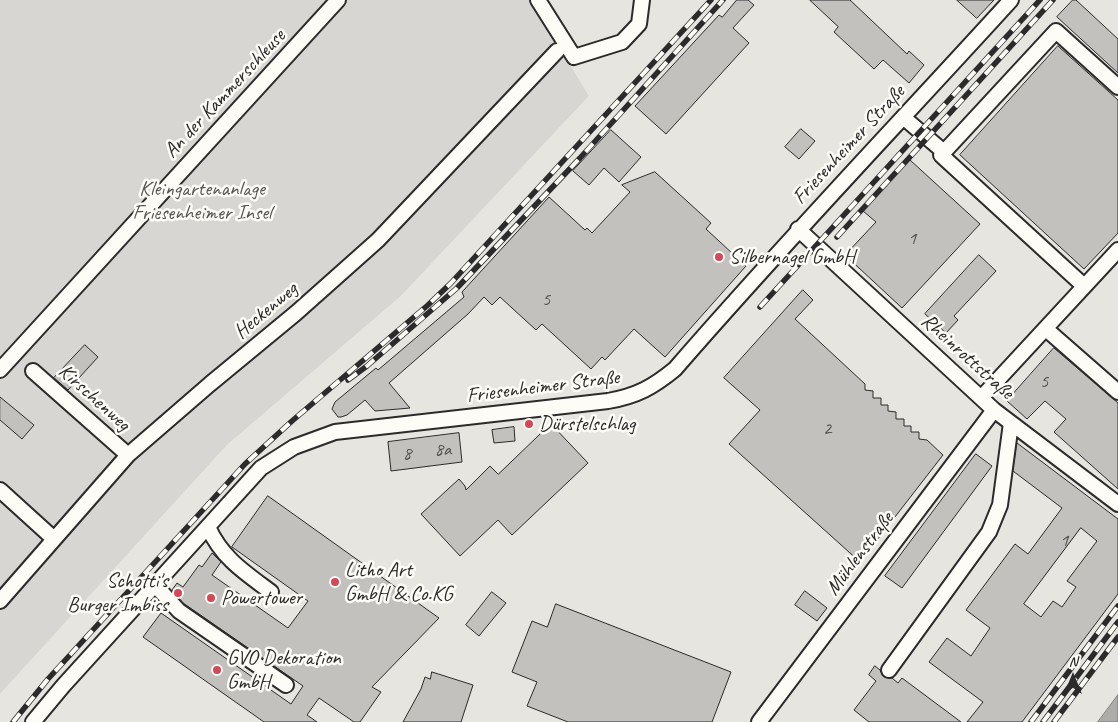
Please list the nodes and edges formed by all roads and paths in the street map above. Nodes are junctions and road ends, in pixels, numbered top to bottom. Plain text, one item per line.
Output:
1 (338, 0) edge
2 (538, 0) edge
3 (642, 0) edge
4 (1011, 0) edge
5 (557, 52) dead end
6 (1118, 87) edge
7 (903, 118) junction
8 (944, 152) junction
9 (798, 229) junction
10 (1118, 250) edge
11 (1084, 286) junction
12 (1046, 329) junction
13 (0, 370) edge
14 (33, 371) dead end
15 (1118, 392) edge
16 (981, 398) junction
17 (994, 410) junction
18 (1011, 423) junction
19 (128, 455) junction
20 (0, 490) edge
21 (1118, 504) edge
22 (208, 527) junction
23 (54, 539) junction
24 (155, 585) junction
25 (271, 592) dead end
26 (0, 600) edge
27 (889, 670) dead end
28 (286, 685) dead end
29 (33, 722) edge
30 (759, 722) edge

1 - 13 street, An der Kammerschleuse
2 - 3 street
4 - 7 street, Friesenheimer Straße
5 - 19 street, Heckenweg
6 - 8 street
7 - 8 street
7 - 9 street, Friesenheimer Straße
8 - 11 street
9 - 16 street, Rheinrottstraße
9 - 22 street, Friesenheimer Straße
10 - 11 street
11 - 12 street
12 - 15 street
12 - 16 street
14 - 19 street, Kirschenweg
16 - 17 street, Rheinrottstraße
17 - 18 street, Rheinrottstraße
17 - 30 street, Mühlenstraße
18 - 21 street, Rheinrottstraße
18 - 27 street
19 - 23 street, Heckenweg
20 - 23 street
22 - 24 street, Friesenheimer Straße
22 - 25 street
23 - 26 street, Heckenweg
24 - 28 street
24 - 29 street, Friesenheimer Straße

